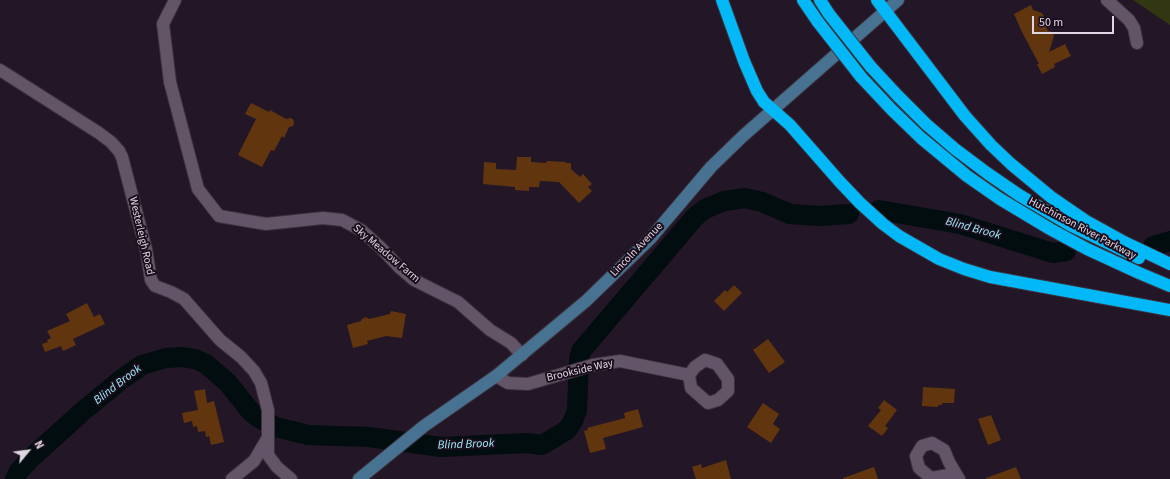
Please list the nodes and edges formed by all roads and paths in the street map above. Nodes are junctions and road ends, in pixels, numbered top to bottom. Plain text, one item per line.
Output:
1 (175, 0) edge
2 (722, 0) edge
3 (803, 0) edge
4 (820, 0) edge
5 (877, 0) edge
6 (898, 0) edge
7 (1107, 0) edge
8 (886, 10) junction
9 (1137, 43) dead end
10 (0, 70) edge
11 (773, 111) junction
12 (1170, 264) edge
13 (1170, 271) edge
14 (1170, 286) edge
15 (1170, 310) edge
16 (522, 355) junction
17 (689, 375) dead end
18 (496, 376) junction
19 (268, 438) junction
20 (232, 479) edge
21 (291, 479) edge
22 (359, 479) edge

1 - 16 street, Sky Meadow Farm
2 - 11 highway
3 - 14 highway, Hutchinson River Parkway, bridge
4 - 13 highway, Hutchinson River Parkway, bridge
5 - 8 highway
6 - 8 street, Lincoln Avenue
7 - 9 street
8 - 11 street, Lincoln Avenue
8 - 12 highway
10 - 19 street, Westerleigh Road
11 - 15 highway
11 - 16 street, Lincoln Avenue
16 - 18 street, Lincoln Avenue
17 - 18 street, Brookside Way
18 - 22 street, Lincoln Avenue
19 - 20 street
19 - 21 street, Westerleigh Road

